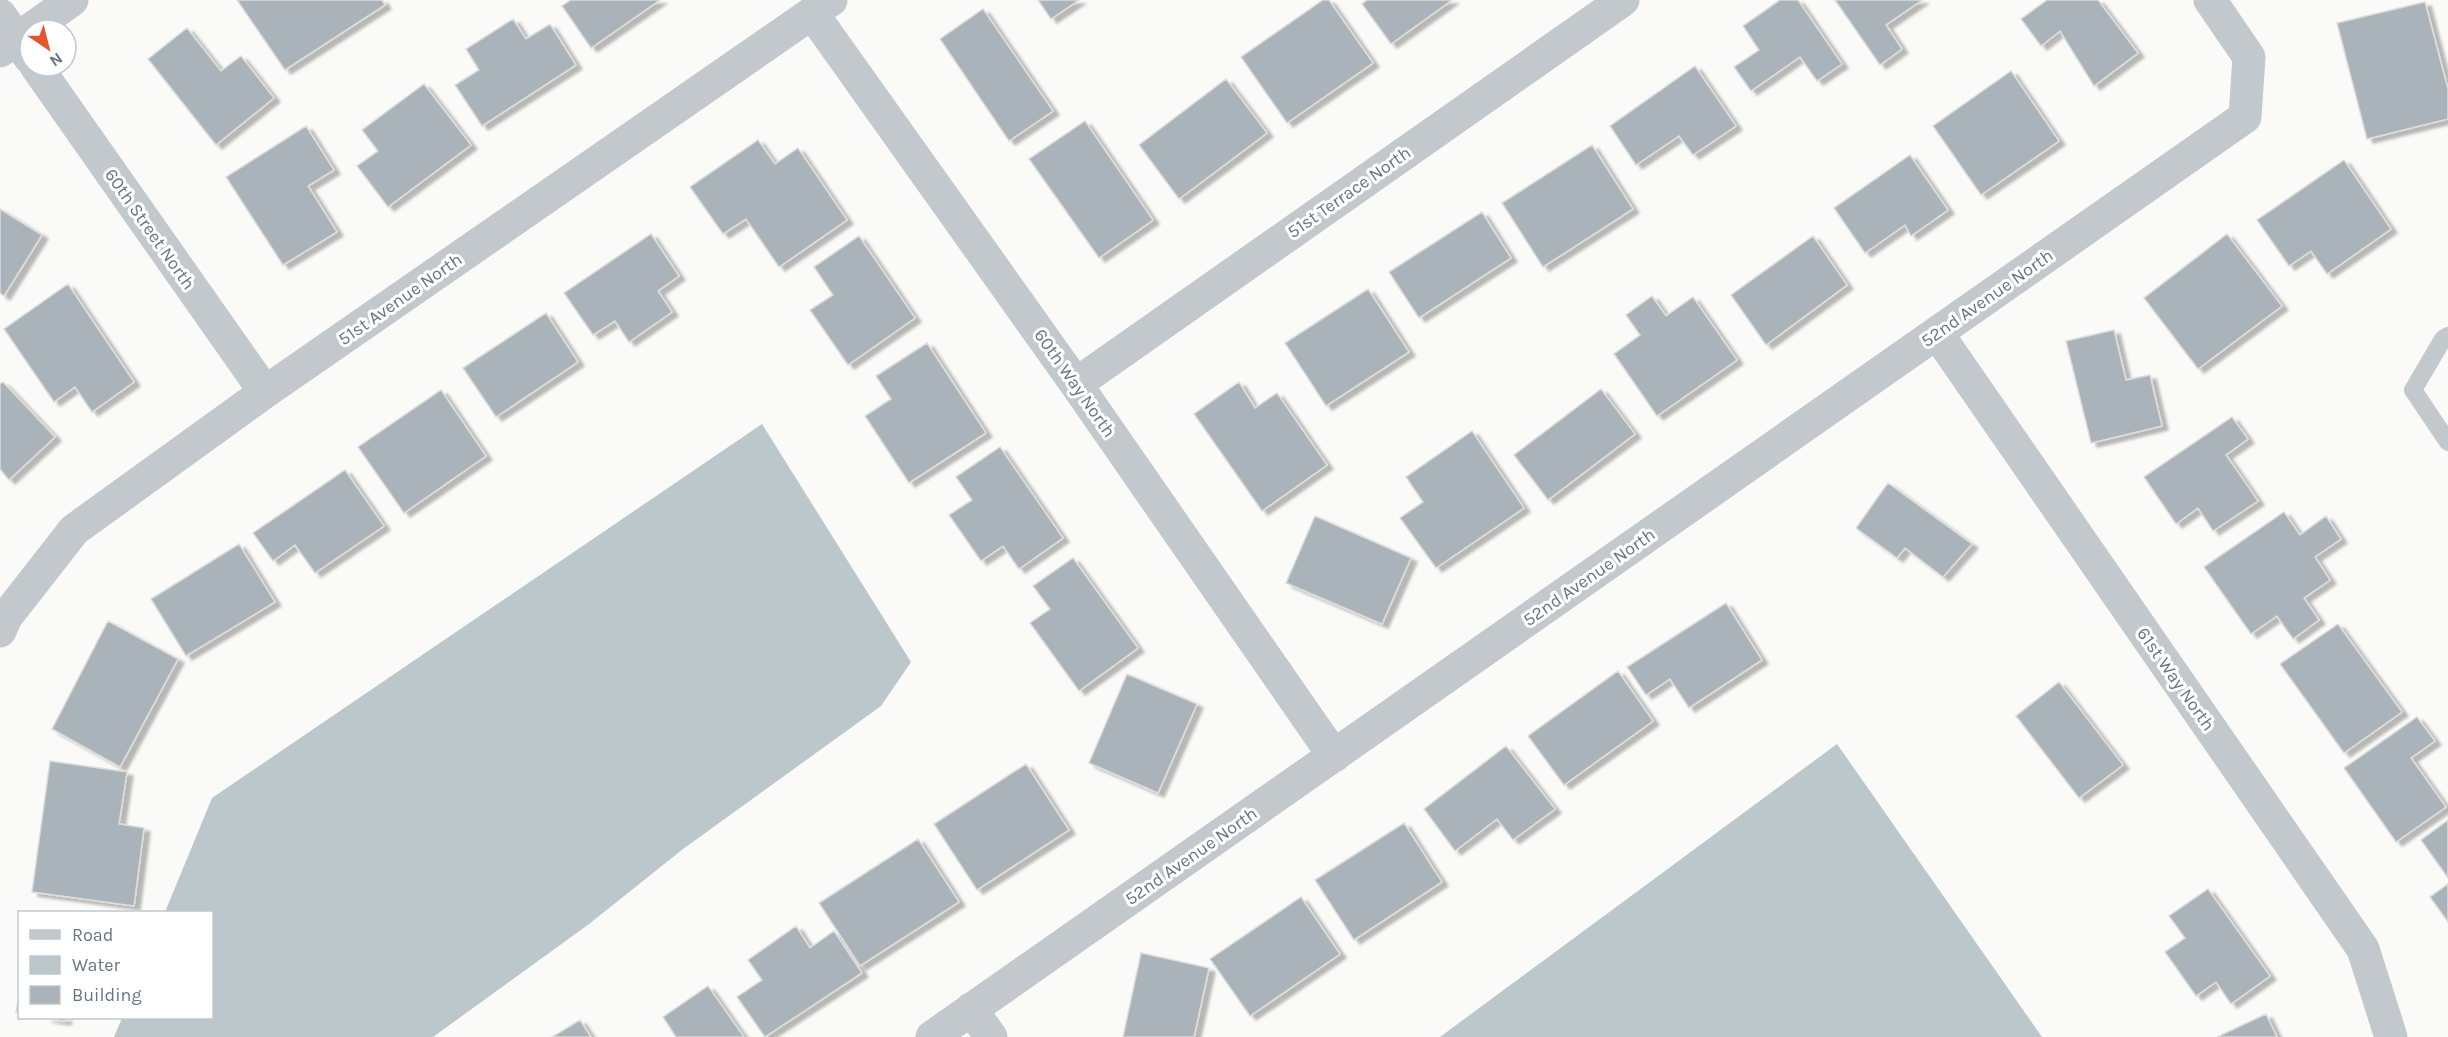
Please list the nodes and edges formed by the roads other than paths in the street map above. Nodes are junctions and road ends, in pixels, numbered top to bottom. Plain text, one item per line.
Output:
1 (72, 0) edge
2 (1623, 0) edge
3 (2210, 0) edge
4 (822, 7) edge
5 (12, 41) edge
6 (44, 78) edge
7 (1937, 333) junction
8 (2448, 336) edge
9 (1076, 384) junction
10 (265, 392) junction
11 (2448, 442) edge
12 (0, 631) edge
13 (1334, 756) junction
14 (971, 1010) junction
15 (932, 1037) edge
16 (991, 1037) edge
17 (2391, 1037) edge

1 - 5 street
2 - 9 street, 51st Terrace North
3 - 7 street, 52nd Avenue North
4 - 9 street, 60th Way North
4 - 10 street, 51st Avenue North
6 - 10 street, 60th Street North
7 - 13 street, 52nd Avenue North
7 - 17 street, 61st Way North
8 - 11 lane
9 - 13 street, 60th Way North
10 - 12 street, 51st Avenue North
13 - 14 street, 52nd Avenue North
14 - 15 street, 52nd Avenue North
14 - 16 street

